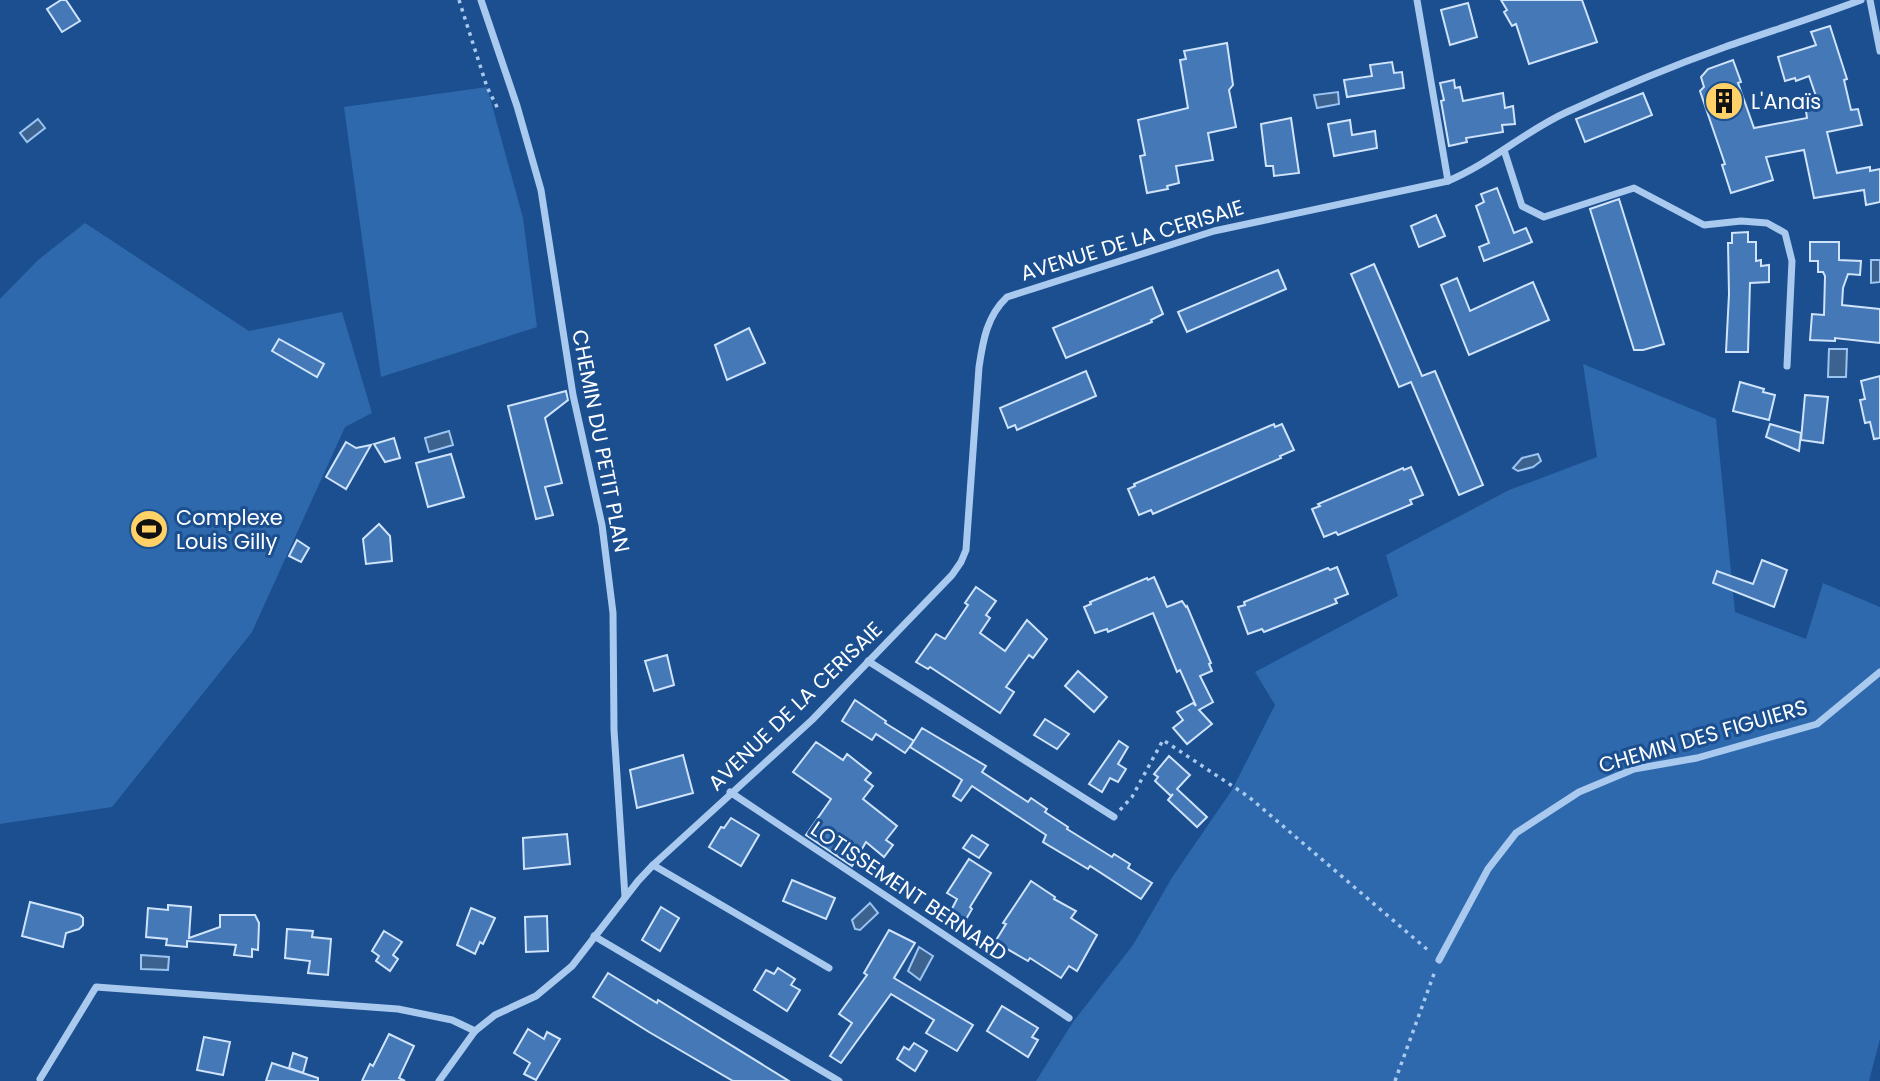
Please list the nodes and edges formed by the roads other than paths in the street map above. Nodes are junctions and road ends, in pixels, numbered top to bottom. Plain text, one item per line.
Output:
1 (481, 0) edge
2 (1417, 0) edge
3 (1861, 0) edge
4 (1870, 0) edge
5 (1880, 51) edge
6 (1504, 150) junction
7 (1448, 181) junction
8 (1787, 366) dead end
9 (869, 661) junction
10 (1880, 672) edge
11 (730, 792) junction
12 (1114, 817) road end
13 (653, 865) junction
14 (625, 898) junction
15 (594, 936) junction
16 (1439, 960) road end
17 (829, 968) dead end
18 (1069, 1018) dead end
19 (475, 1031) junction
20 (40, 1079) dead end
21 (439, 1081) edge
22 (839, 1081) edge

1 - 14 street, CHEMIN DU PETIT PLAN
2 - 7 street
3 - 6 street, AVENUE DE LA CERISAIE
4 - 5 street
6 - 7 street, AVENUE DE LA CERISAIE
6 - 8 street
7 - 9 street, AVENUE DE LA CERISAIE
9 - 11 street, AVENUE DE LA CERISAIE
9 - 12 street
10 - 16 street, CHEMIN DES FIGUIERS
11 - 13 street, AVENUE DE LA CERISAIE
11 - 18 street, LOTISSEMENT BERNARD
13 - 14 street, AVENUE DE LA CERISAIE
13 - 17 street
14 - 15 street, AVENUE DE LA CERISAIE
15 - 19 street, AVENUE DE LA CERISAIE
15 - 22 street
19 - 20 street
19 - 21 street, AVENUE DE LA CERISAIE

